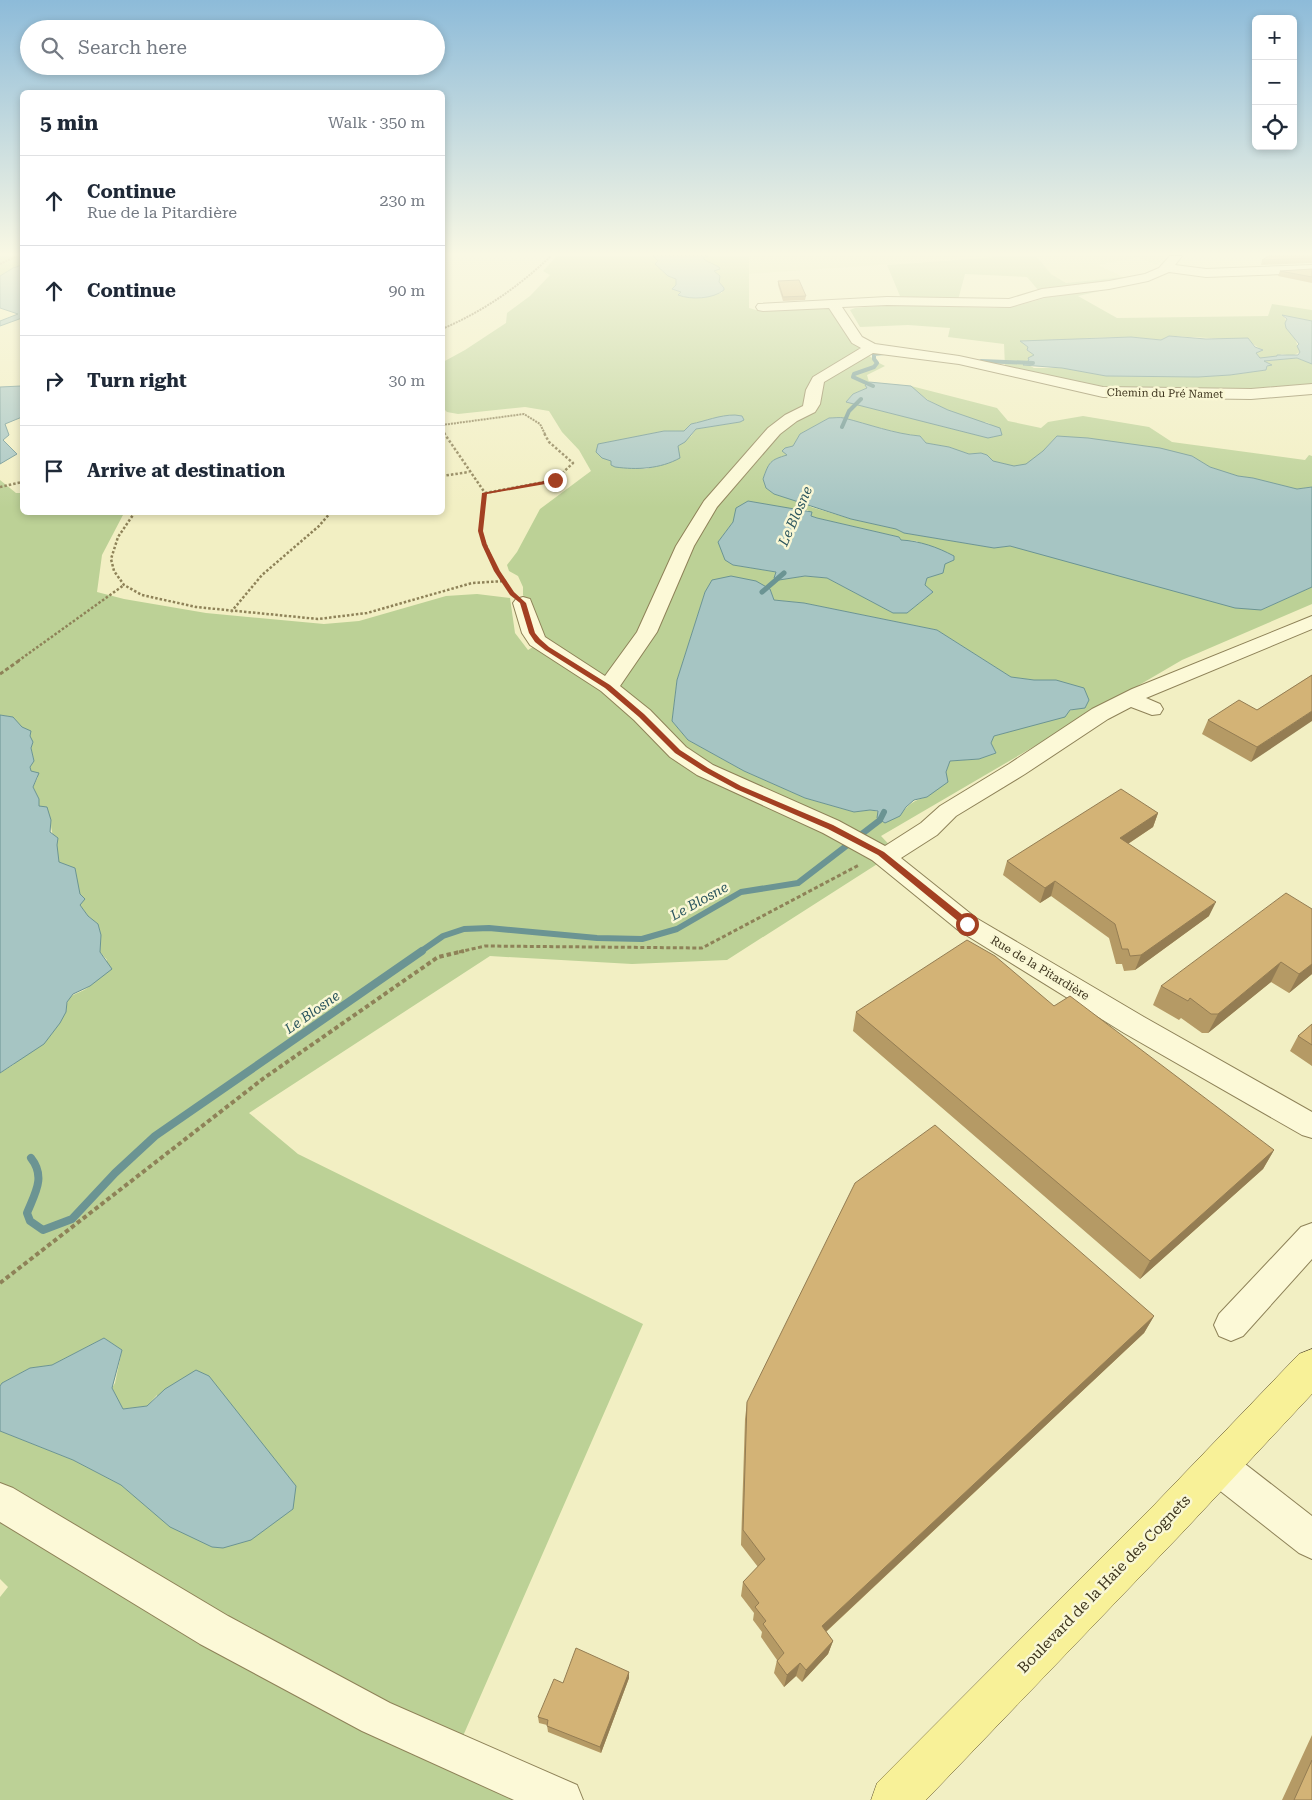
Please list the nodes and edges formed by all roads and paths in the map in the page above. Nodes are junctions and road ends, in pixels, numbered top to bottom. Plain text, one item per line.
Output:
1 (857, 340) edge
2 (871, 348) junction
3 (1312, 389) edge
4 (445, 425) edge
5 (445, 434) edge
6 (469, 472) junction
7 (445, 476) edge
8 (20, 482) edge
9 (0, 487) edge
10 (485, 493) junction
11 (133, 515) edge
12 (329, 515) edge
13 (505, 581) junction
14 (124, 585) junction
15 (523, 603) joint
16 (231, 612) junction
17 (1312, 622) edge
18 (0, 674) edge
19 (608, 687) junction
20 (883, 855) junction
21 (1312, 1126) edge
22 (1312, 1237) edge
23 (0, 1283) edge
24 (1231, 1325) dead end
25 (1312, 1367) edge
26 (1218, 1466) junction
27 (0, 1501) edge
28 (1312, 1540) edge
29 (562, 1800) edge
30 (894, 1800) edge

1 - 2 street
2 - 3 street, Chemin du Pré Namet
2 - 19 street
4 - 10 path
5 - 6 path
6 - 7 path
6 - 10 path
8 - 9 path
10 - 13 path
11 - 14 path
12 - 16 path
13 - 15 path
13 - 16 path
14 - 16 path
14 - 18 path
15 - 19 street, Rue de la Pitardière
17 - 20 street
19 - 20 street, Rue de la Pitardière
20 - 21 street, Rue de la Pitardière
20 - 23 path
22 - 24 street
25 - 26 main road, Boulevard de la Haie des Cognets
26 - 28 street
26 - 30 main road, Boulevard de la Haie des Cognets
27 - 29 street

